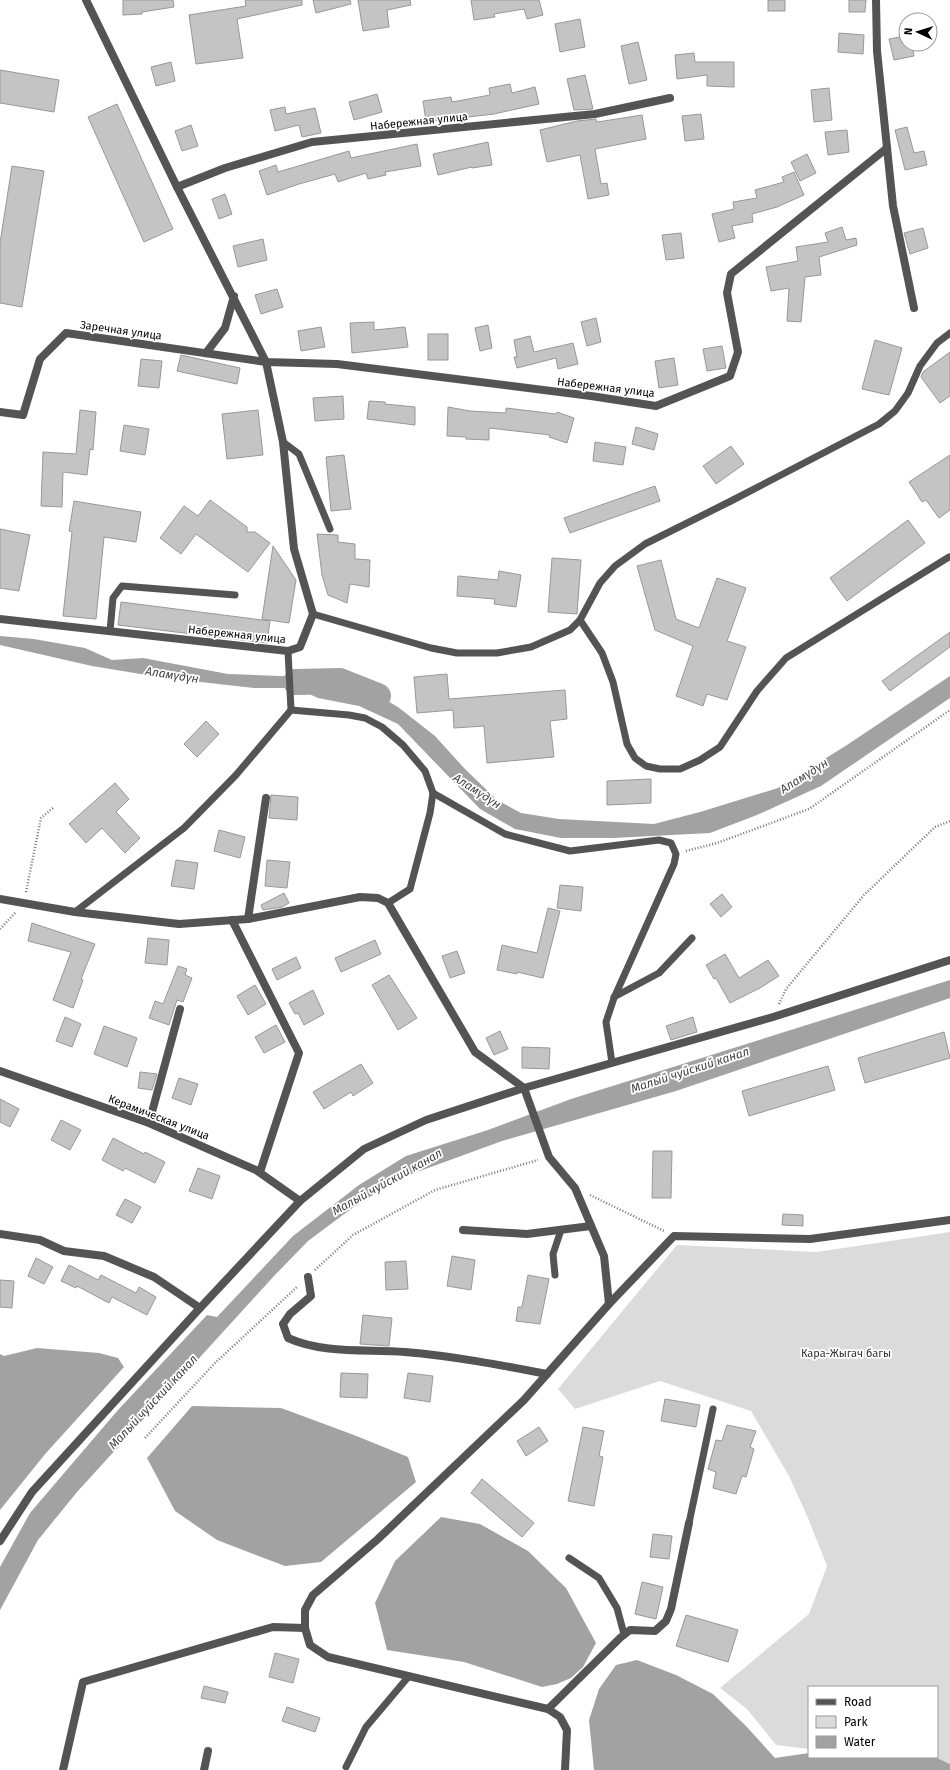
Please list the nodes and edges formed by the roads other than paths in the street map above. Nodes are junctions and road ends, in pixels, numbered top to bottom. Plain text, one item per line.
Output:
1 (86, 0) edge
2 (876, 0) edge
3 (670, 98) dead end
4 (887, 148) junction
5 (177, 187) junction
6 (234, 296) junction
7 (914, 308) dead end
8 (950, 333) edge
9 (206, 353) junction
10 (266, 362) junction
11 (0, 412) edge
12 (284, 442) junction
13 (330, 529) dead end
14 (949, 557) dead end
15 (235, 595) dead end
16 (313, 614) junction
17 (0, 619) edge
18 (580, 620) junction
19 (110, 631) junction
20 (288, 651) junction
21 (291, 707) junction
22 (433, 793) junction
23 (266, 798) dead end
24 (0, 899) edge
25 (388, 903) junction
26 (75, 912) junction
27 (248, 919) junction
28 (232, 920) junction
29 (692, 938) dead end
30 (950, 960) edge
31 (614, 998) junction
32 (180, 1009) dead end
33 (612, 1063) junction
34 (0, 1071) edge
35 (524, 1088) junction
36 (149, 1123) junction
37 (260, 1172) junction
38 (300, 1202) junction
39 (950, 1220) edge
40 (591, 1226) junction
41 (463, 1230) dead end
42 (562, 1230) junction
43 (0, 1234) edge
44 (555, 1275) dead end
45 (308, 1276) road end
46 (609, 1304) junction
47 (200, 1308) junction
48 (547, 1374) junction
49 (713, 1409) dead end
50 (689, 1523) joint
51 (0, 1541) edge
52 (569, 1558) dead end
53 (305, 1628) junction
54 (624, 1634) junction
55 (409, 1676) junction
56 (548, 1709) junction
57 (208, 1751) dead end
58 (346, 1767) dead end
59 (63, 1770) edge
60 (204, 1770) edge
61 (565, 1770) edge

1 - 5 street
2 - 4 street
3 - 5 street, Набережная улица
4 - 7 street
4 - 10 street, Набережная улица
5 - 6 street
6 - 9 street
6 - 10 street
8 - 18 lane
9 - 10 street, Заречная улица
9 - 11 street, Заречная улица
10 - 12 street
12 - 13 lane
12 - 16 street
14 - 18 lane
15 - 19 lane
16 - 18 lane
16 - 20 street, Набережная улица
17 - 19 street, Набережная улица
19 - 20 street, Набережная улица
20 - 21 lane
21 - 22 lane
21 - 26 lane
22 - 25 lane
22 - 31 lane
23 - 27 street
24 - 26 street
25 - 27 street
25 - 35 street
26 - 28 street
27 - 28 street
28 - 37 street
29 - 31 lane
30 - 33 street
31 - 33 lane
32 - 36 street
33 - 35 street
34 - 36 street, Керамическая улица
35 - 38 street
35 - 40 street
36 - 37 street, Керамическая улица
37 - 38 street, Керамическая улица
38 - 47 street
39 - 46 street
40 - 42 street
40 - 46 street
41 - 42 street
42 - 44 lane
43 - 47 street
45 - 48 street
46 - 48 street
47 - 51 street
48 - 53 street
49 - 50 lane
50 - 54 street
52 - 54 lane
53 - 55 street
53 - 59 street
54 - 56 street
55 - 56 street
55 - 58 lane
56 - 61 street
57 - 60 street

